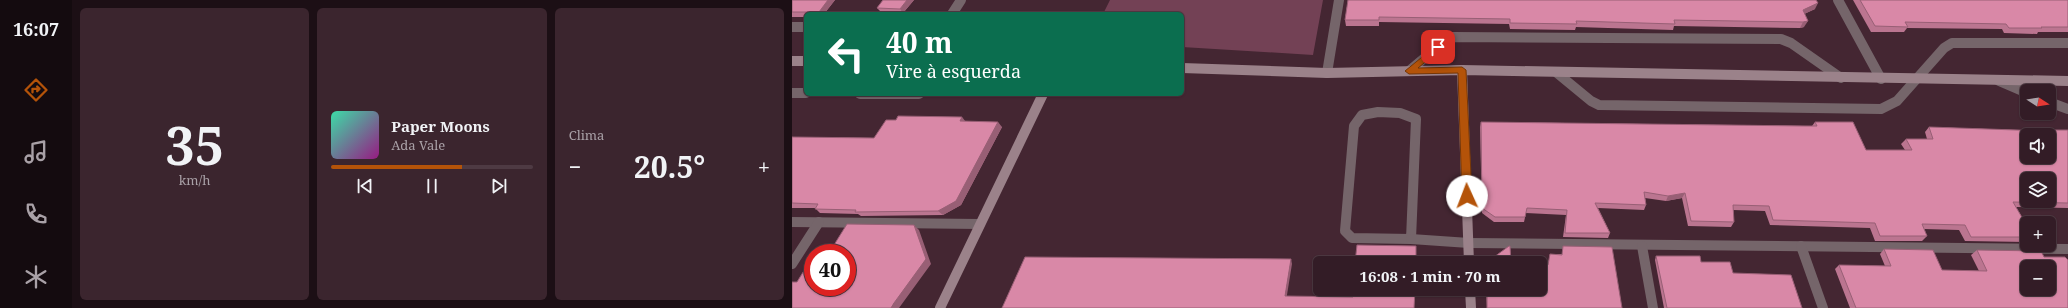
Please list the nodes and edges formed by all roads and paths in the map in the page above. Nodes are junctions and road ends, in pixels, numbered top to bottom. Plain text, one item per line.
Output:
1 (961, 0) edge
2 (1338, 0) edge
3 (1838, 0) edge
4 (953, 12) edge
5 (792, 27) edge
6 (804, 27) edge
7 (2068, 43) edge
8 (792, 61) edge
9 (804, 61) edge
10 (1184, 68) edge
11 (1462, 70) junction
12 (1409, 71) junction
13 (1328, 73) junction
14 (1556, 73) junction
15 (1841, 78) junction
16 (1881, 79) junction
17 (1916, 80) junction
18 (1999, 81) junction
19 (2068, 81) edge
20 (2020, 90) edge
21 (792, 93) edge
22 (804, 93) edge
23 (1042, 96) edge
24 (2056, 105) edge
25 (2068, 109) edge
26 (792, 222) edge
27 (819, 222) junction
28 (980, 224) junction
29 (1411, 239) junction
30 (1469, 243) junction
31 (1642, 246) junction
32 (1801, 246) junction
33 (2068, 249) edge
34 (1470, 256) edge
35 (792, 264) edge
36 (1470, 296) edge
37 (940, 308) edge
38 (1471, 308) edge
39 (1653, 308) edge
40 (1823, 308) edge

1 - 4 street
2 - 13 street
3 - 16 street
5 - 6 street
7 - 17 street
8 - 9 street
10 - 13 street
11 - 12 street
11 - 14 street
11 - 30 street
12 - 13 street
12 - 15 street
14 - 15 street
14 - 17 street
15 - 16 street
16 - 17 street
17 - 18 street
18 - 19 street
18 - 20 street
21 - 22 street
23 - 28 street
24 - 25 street
26 - 27 street
27 - 28 street
27 - 35 street
28 - 37 street
29 - 29 street
29 - 30 street
30 - 31 street
30 - 34 street
31 - 32 street
31 - 39 street
32 - 33 street
32 - 40 street
36 - 38 street

